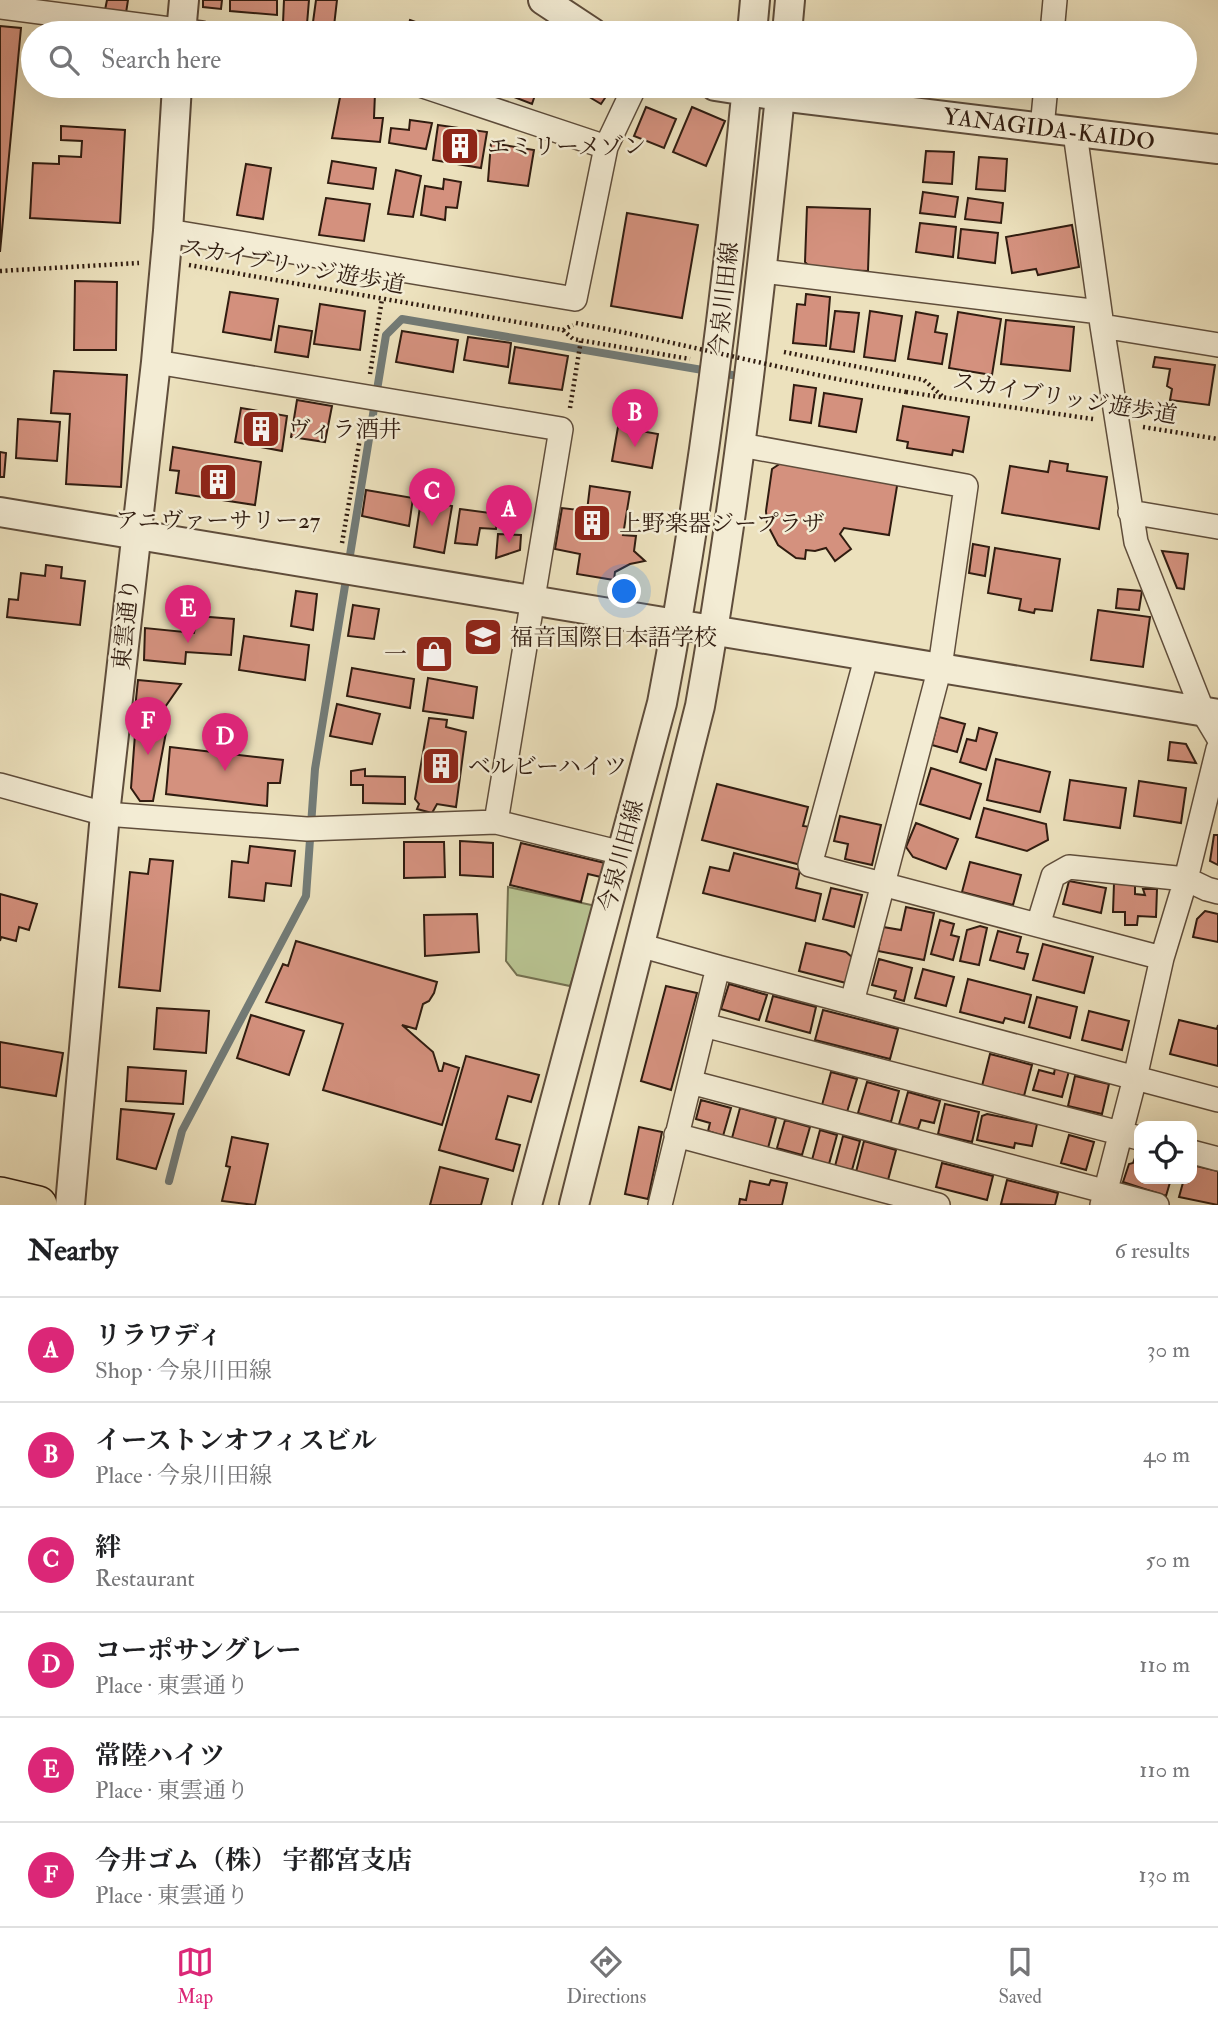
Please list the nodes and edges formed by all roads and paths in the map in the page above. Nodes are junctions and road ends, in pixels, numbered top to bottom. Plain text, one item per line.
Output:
1 (184, 0) edge
2 (755, 0) edge
3 (790, 0) edge
4 (1055, 0) edge
5 (549, 2) edge
6 (0, 7) edge
7 (105, 21) edge
8 (187, 21) edge
9 (576, 21) edge
10 (753, 21) edge
11 (788, 21) edge
12 (1053, 21) edge
13 (176, 98) edge
14 (459, 98) edge
15 (629, 98) edge
16 (746, 98) edge
17 (780, 98) edge
18 (830, 98) edge
19 (1045, 98) edge
20 (1042, 128) junction
21 (1075, 133) junction
22 (606, 147) junction
23 (1218, 149) edge
24 (168, 231) junction
25 (165, 261) junction
26 (0, 271) edge
27 (762, 271) junction
28 (382, 299) junction
29 (1101, 319) junction
30 (563, 330) junction
31 (581, 340) junction
32 (1218, 345) edge
33 (784, 352) dead end
34 (694, 359) dead end
35 (156, 362) junction
36 (942, 396) junction
37 (366, 397) junction
38 (1117, 423) junction
39 (561, 429) junction
40 (1218, 439) edge
41 (741, 445) junction
42 (0, 512) edge
43 (1130, 512) junction
44 (1218, 527) edge
45 (136, 535) junction
46 (340, 551) dead end
47 (534, 599) junction
48 (677, 623) junction
49 (714, 629) junction
50 (867, 655) junction
51 (940, 667) junction
52 (1210, 713) edge
53 (1218, 737) edge
54 (1218, 749) edge
55 (0, 785) edge
56 (106, 814) junction
57 (496, 822) junction
58 (622, 853) junction
59 (1186, 879) junction
60 (883, 882) junction
61 (1218, 892) edge
62 (1038, 925) junction
63 (639, 944) junction
64 (1162, 958) junction
65 (718, 967) junction
66 (852, 1002) junction
67 (704, 1025) junction
68 (1135, 1078) junction
69 (690, 1083) junction
70 (1218, 1100) edge
71 (676, 1135) junction
72 (1130, 1136) edge
73 (1197, 1153) edge
74 (1218, 1159) edge
75 (0, 1196) edge
76 (1104, 1198) edge
77 (38, 1205) edge
78 (69, 1205) edge
79 (527, 1205) edge
80 (574, 1205) edge
81 (660, 1205) edge
82 (938, 1205) edge
83 (1157, 1205) edge

1 - 8 street
2 - 10 street
3 - 11 street
4 - 12 street
5 - 9 street
6 - 7 street
13 - 24 street, 東雲通り
14 - 22 street
15 - 22 street
16 - 48 street, 今泉川田線
17 - 27 street, 今泉川田線
18 - 20 street, YANAGIDA-KAIDO
19 - 20 street
20 - 21 street, YANAGIDA-KAIDO
21 - 23 street, YANAGIDA-KAIDO
21 - 29 street
22 - 24 street
24 - 25 street, 東雲通り
25 - 26 path, スカイブリッジ遊歩道
25 - 28 path, スカイブリッジ遊歩道
25 - 35 street, 東雲通り
27 - 29 street
27 - 41 street, 今泉川田線
28 - 30 path, スカイブリッジ遊歩道
28 - 37 path
29 - 32 street
29 - 38 street
30 - 31 path, スカイブリッジ遊歩道
30 - 36 path, スカイブリッジ遊歩道, bridge
31 - 34 path, スカイブリッジ遊歩道
31 - 39 path
33 - 36 path
35 - 37 street
35 - 45 street, 東雲通り
36 - 38 path, スカイブリッジ遊歩道
37 - 39 street
37 - 46 path
38 - 40 path, スカイブリッジ遊歩道
38 - 43 street
39 - 47 street
41 - 49 street, 今泉川田線
41 - 51 street
42 - 45 street
43 - 44 street
43 - 52 street
45 - 47 street
45 - 56 street, 東雲通り
47 - 48 street
47 - 57 street
48 - 49 street
48 - 58 street, 今泉川田線
49 - 50 street
49 - 63 street, 今泉川田線
50 - 51 street
50 - 60 street
51 - 52 street
51 - 60 street
52 - 53 street
54 - 59 street
55 - 56 street
56 - 57 street
56 - 78 street, 東雲通り
57 - 58 street
58 - 79 street, 今泉川田線
59 - 61 street
59 - 62 street
59 - 64 street
60 - 62 street
60 - 66 street
62 - 64 street
63 - 65 street
63 - 80 street, 今泉川田線
64 - 68 street
65 - 66 street
65 - 67 street
66 - 68 street
67 - 69 street
67 - 72 street
68 - 70 street
68 - 72 street
69 - 71 street
69 - 76 street
71 - 81 street
71 - 82 street
72 - 76 street
73 - 74 street
75 - 77 main road
76 - 83 street

